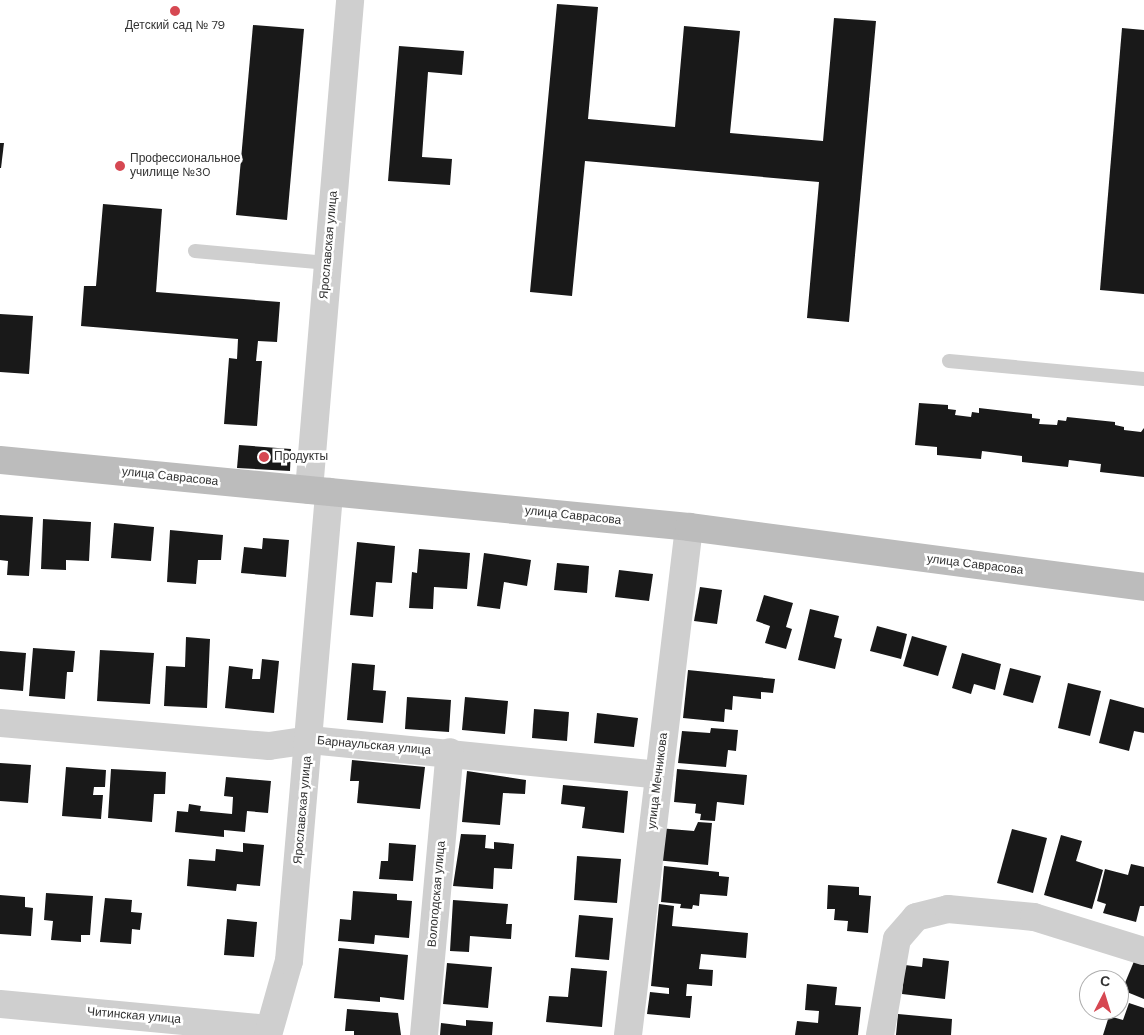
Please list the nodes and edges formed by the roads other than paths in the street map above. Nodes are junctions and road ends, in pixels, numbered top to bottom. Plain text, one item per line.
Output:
1 (350, 0) edge
2 (195, 251) dead end
3 (328, 264) junction
4 (949, 361) dead end
5 (1144, 379) edge
6 (0, 460) edge
7 (319, 491) junction
8 (689, 527) junction
9 (1144, 587) edge
10 (0, 723) edge
11 (310, 740) junction
12 (450, 752) junction
13 (659, 775) junction
14 (1144, 951) edge
15 (0, 1004) edge
16 (268, 1032) edge
17 (424, 1035) edge
18 (628, 1035) edge
19 (880, 1035) edge

1 - 3 street, Ярославская улица
2 - 3 lane
3 - 7 street, Ярославская улица
4 - 5 lane
6 - 7 street, улица Саврасова
7 - 8 street, улица Саврасова
7 - 11 street, Ярославская улица
8 - 9 street, улица Саврасова
8 - 13 street, улица Мечникова
10 - 11 street, Барнаульская улица
11 - 12 street, Барнаульская улица
11 - 16 street, Ярославская улица
12 - 13 street, Барнаульская улица
12 - 17 street, Вологодская улица
13 - 18 street, улица Мечникова
14 - 19 street
15 - 16 street, Читинская улица

